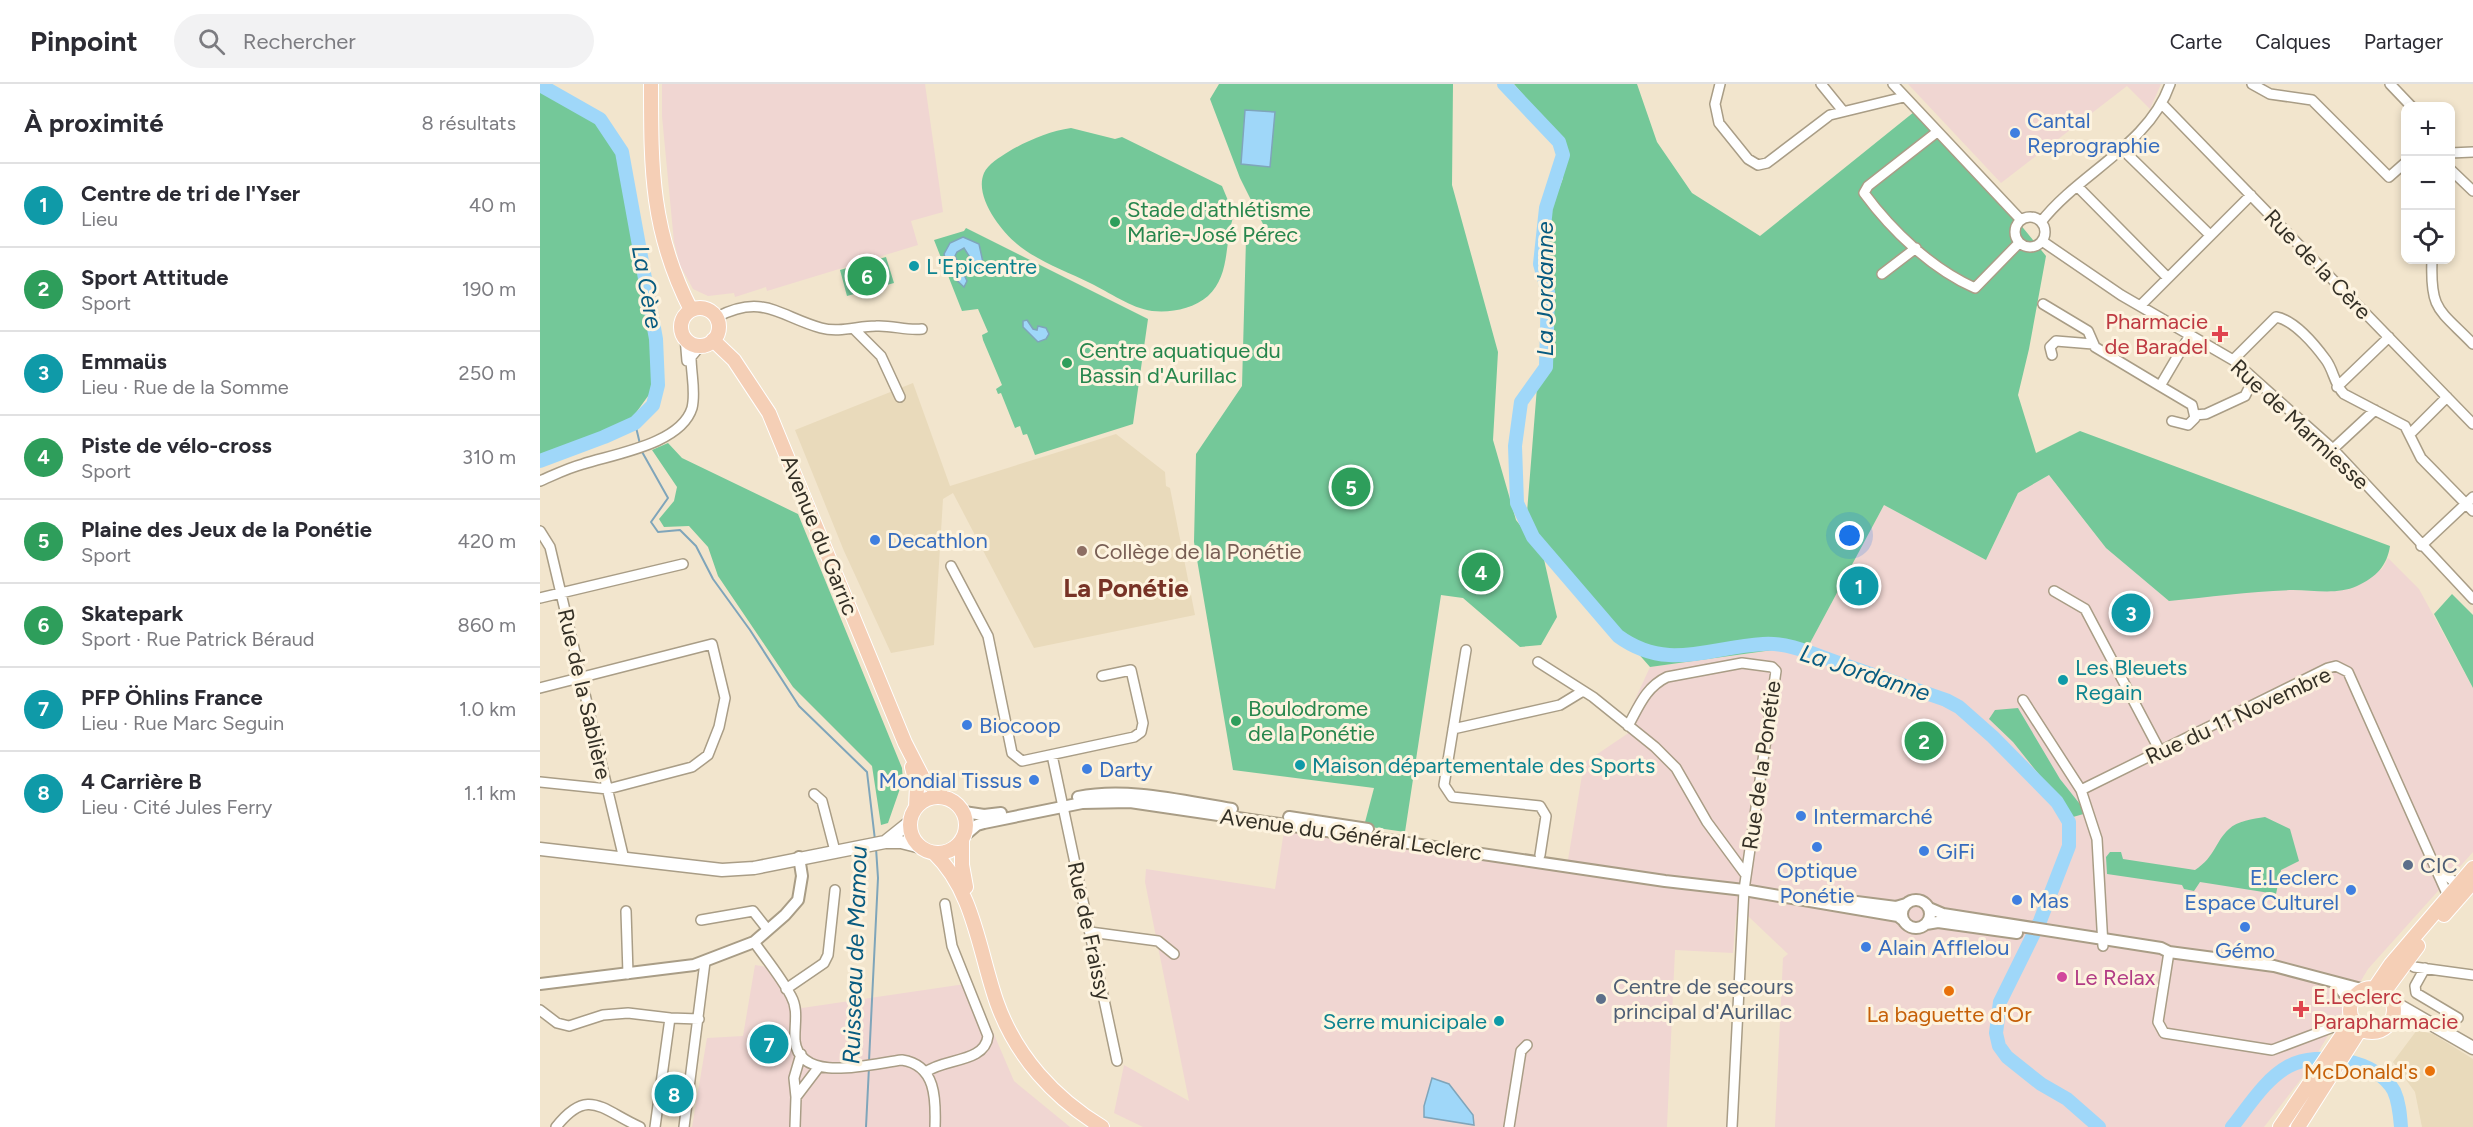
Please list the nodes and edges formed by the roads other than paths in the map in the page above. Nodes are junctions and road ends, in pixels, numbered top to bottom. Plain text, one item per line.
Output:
1 (651, 84) edge
2 (1720, 84) edge
3 (1821, 84) edge
4 (1893, 84) edge
5 (2170, 84) edge
6 (2252, 84) edge
7 (2390, 84) edge
8 (1904, 97) junction
9 (2407, 102) edge
10 (2162, 104) junction
11 (1843, 111) junction
12 (1937, 132) junction
13 (2121, 148) junction
14 (2473, 152) edge
15 (2455, 153) edge
16 (2401, 166) edge
17 (2455, 173) edge
18 (2077, 186) junction
19 (2473, 191) edge
20 (2251, 195) junction
21 (2021, 220) junction
22 (2041, 222) junction
23 (2210, 236) junction
24 (2042, 241) junction
25 (2019, 243) junction
26 (1916, 248) junction
27 (2432, 264) edge
28 (1882, 274) dead end
29 (2168, 278) junction
30 (2043, 304) dead end
31 (2139, 306) junction
32 (691, 310) junction
33 (717, 317) junction
34 (854, 329) junction
35 (922, 329) dead end
36 (2190, 334) junction
37 (2389, 337) junction
38 (685, 338) junction
39 (707, 343) junction
40 (2093, 344) junction
41 (2473, 344) edge
42 (2052, 355) dead end
43 (2233, 360) junction
44 (692, 381) junction
45 (2160, 386) junction
46 (2337, 387) junction
47 (2248, 390) dead end
48 (900, 397) dead end
49 (2447, 397) junction
50 (2375, 410) junction
51 (2195, 415) junction
52 (2172, 421) dead end
53 (2473, 424) edge
54 (2411, 433) junction
55 (2333, 449) junction
56 (540, 482) edge
57 (2471, 504) edge
58 (540, 531) edge
59 (2421, 546) junction
60 (683, 564) dead end
61 (951, 566) dead end
62 (2054, 591) dead end
63 (561, 594) junction
64 (540, 598) edge
65 (2473, 599) edge
66 (1466, 650) dead end
67 (1538, 662) dead end
68 (1102, 676) dead end
69 (581, 679) junction
70 (540, 688) edge
71 (1583, 691) junction
72 (2023, 700) dead end
73 (1628, 726) junction
74 (1453, 729) junction
75 (905, 743) junction
76 (2160, 751) junction
77 (1052, 755) junction
78 (540, 782) edge
79 (608, 789) junction
80 (2081, 790) junction
81 (814, 794) dead end
82 (942, 796) junction
83 (1064, 804) junction
84 (916, 807) junction
85 (964, 812) junction
86 (910, 822) junction
87 (963, 838) junction
88 (885, 842) junction
89 (540, 849) edge
90 (927, 850) junction
91 (835, 851) junction
92 (1540, 855) junction
93 (799, 857) junction
94 (624, 859) junction
95 (2435, 866) junction
96 (2473, 868) edge
97 (1746, 875) junction
98 (2473, 882) edge
99 (835, 890) dead end
100 (1744, 890) junction
101 (2455, 893) junction
102 (1798, 898) junction
103 (945, 904) dead end
104 (1906, 904) junction
105 (1929, 908) junction
106 (626, 911) dead end
107 (700, 920) dead end
108 (1904, 920) junction
109 (973, 921) junction
110 (1926, 924) junction
111 (2014, 929) junction
112 (768, 930) junction
113 (1090, 932) junction
114 (754, 942) junction
115 (2103, 943) junction
116 (2169, 952) junction
117 (1174, 954) dead end
118 (2406, 961) junction
119 (705, 962) junction
120 (2425, 968) junction
121 (628, 974) junction
122 (2473, 975) edge
123 (2335, 981) junction
124 (540, 984) edge
125 (786, 989) junction
126 (2379, 993) junction
127 (2351, 1003) junction
128 (540, 1010) edge
129 (2418, 1017) junction
130 (670, 1018) junction
131 (2458, 1018) dead end
132 (699, 1019) junction
133 (2391, 1021) junction
134 (2357, 1024) junction
135 (1527, 1045) dead end
136 (2473, 1048) edge
137 (801, 1054) junction
138 (1117, 1061) dead end
139 (818, 1068) junction
140 (926, 1072) junction
141 (796, 1097) junction
142 (556, 1127) edge
143 (640, 1127) edge
144 (655, 1127) edge
145 (684, 1127) edge
146 (795, 1127) edge
147 (935, 1127) edge
148 (1102, 1127) edge
149 (1509, 1127) edge
150 (1732, 1127) edge
151 (2280, 1127) edge
152 (2298, 1127) edge

1 - 32 main road
2 - 11 street
3 - 11 street
4 - 8 street
5 - 10 street
6 - 16 street
7 - 9 street
8 - 11 street
8 - 12 street
10 - 13 street
10 - 20 street, Rue de la Cère
12 - 21 street
12 - 26 street
13 - 18 street
13 - 23 street
14 - 15 street
17 - 19 street
18 - 22 street
18 - 29 street
20 - 23 street
20 - 37 street, Rue de la Cère
21 - 22 street
21 - 25 street
22 - 24 street
23 - 29 street
24 - 25 street
24 - 31 street, Rue de Marmiesse
25 - 26 street
26 - 28 street
27 - 41 street
29 - 31 street
30 - 40 street
31 - 36 street, Rue de Marmiesse
32 - 33 main road
32 - 38 main road
33 - 34 street
33 - 39 main road
34 - 35 street
34 - 48 street
36 - 43 street, Rue de Marmiesse
36 - 45 street
37 - 46 street
37 - 49 street, Rue de la Cère
38 - 39 main road
38 - 44 street
39 - 44 street
39 - 75 main road, Avenue du Garric
40 - 42 street
40 - 45 street
43 - 46 street
43 - 55 street, Rue de Marmiesse
44 - 56 street
45 - 51 street
46 - 50 street
47 - 51 street
49 - 53 street, Rue de la Cère
49 - 54 street
50 - 54 street
50 - 55 street
51 - 52 street
54 - 57 street
55 - 59 street, Rue de Marmiesse
57 - 59 street
58 - 63 street, Rue de la Sablière
59 - 65 street, Rue de Marmiesse
60 - 63 street
61 - 77 street
62 - 76 street
63 - 64 street
63 - 69 street, Rue de la Sablière
66 - 74 street
67 - 71 street
68 - 77 street
69 - 70 street
69 - 79 street, Rue de la Sablière
69 - 79 street
71 - 73 street
71 - 74 street
72 - 80 street
73 - 97 street
73 - 97 street, Rue de la Ponétie
74 - 92 street
75 - 82 main road, Avenue du Garric
75 - 84 main road, Avenue du Garric
76 - 80 street, Rue du 11 Novembre
76 - 95 street, Rue du 11 Novembre
77 - 83 street, Rue de Fraissy
78 - 79 street
79 - 94 street, Rue de la Sablière
80 - 115 street
81 - 91 street
82 - 84 main road
82 - 85 main road
83 - 85 street, Avenue du Général Leclerc
83 - 87 street, Avenue du Général Leclerc
83 - 92 street, Avenue du Général Leclerc
83 - 100 street, Avenue du Général Leclerc
83 - 113 street, Rue de Fraissy
84 - 86 main road
85 - 87 main road
86 - 88 main road
86 - 90 main road
87 - 90 main road
87 - 109 main road
88 - 90 main road
88 - 91 main road
89 - 94 main road
90 - 109 main road
91 - 93 main road
92 - 100 street, Avenue du Général Leclerc
93 - 94 main road
93 - 112 street
95 - 101 street, Rue du 11 Novembre
95 - 101 street, Rue du 11 Novembre
96 - 101 main road
97 - 100 street, Rue de la Ponétie
98 - 101 main road
99 - 125 street
100 - 102 street, Avenue du Général Leclerc
100 - 150 street, Rue de la Ponétie
101 - 118 main road
101 - 126 main road
102 - 104 street, Avenue du Général Leclerc
102 - 108 street, Avenue du Général Leclerc
103 - 140 street
104 - 105 street, Avenue du Général Leclerc
104 - 108 street
105 - 110 street
105 - 111 street, Avenue du Général Leclerc
106 - 121 street
107 - 112 street
108 - 110 street, Avenue du Général Leclerc
109 - 148 main road
110 - 111 street, Avenue du Général Leclerc
111 - 115 street, Avenue du Général Leclerc
112 - 114 street
113 - 117 street
113 - 138 street, Rue de Fraissy
114 - 119 street
114 - 125 street
115 - 116 street, Avenue du Général Leclerc
116 - 123 street, Avenue du Général Leclerc
116 - 134 street
118 - 120 street
118 - 126 main road
119 - 121 street
119 - 132 street
120 - 122 street
120 - 131 street
121 - 124 street
123 - 126 street, Avenue du Général Leclerc
123 - 127 street
125 - 137 street
126 - 127 main road
126 - 129 main road
126 - 133 main road
127 - 134 main road
128 - 130 street
129 - 133 main road
129 - 136 main road
130 - 132 street
130 - 144 street
132 - 145 street
133 - 134 main road
134 - 151 main road
134 - 152 main road
135 - 149 street
137 - 139 street
137 - 141 street
139 - 140 street
139 - 141 street
140 - 147 street
141 - 146 street
142 - 143 street

